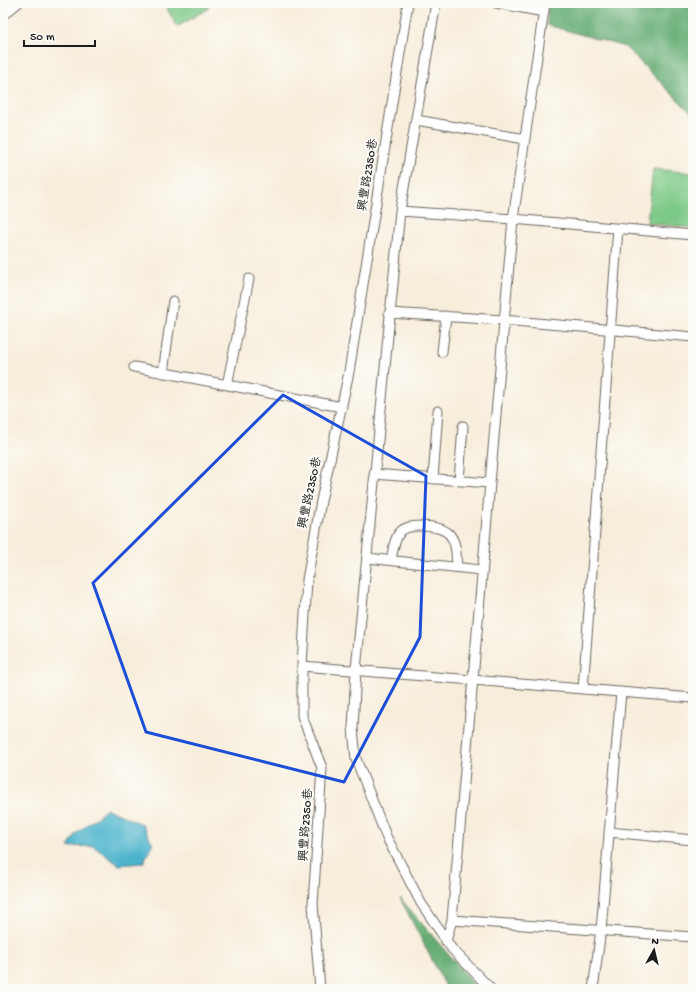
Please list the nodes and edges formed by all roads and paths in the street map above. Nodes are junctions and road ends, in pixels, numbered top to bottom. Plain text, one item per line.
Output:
1 (18, 3) edge
2 (408, 3) edge
3 (436, 3) edge
4 (496, 3) edge
5 (544, 7) edge
6 (3, 15) edge
7 (416, 120) junction
8 (525, 139) junction
9 (400, 211) junction
10 (514, 219) junction
11 (618, 228) junction
12 (693, 235) edge
13 (249, 279) dead end
14 (173, 301) dead end
15 (389, 313) junction
16 (446, 316) junction
17 (503, 320) junction
18 (610, 330) junction
19 (693, 337) edge
20 (442, 352) dead end
21 (134, 367) dead end
22 (163, 373) junction
23 (227, 385) junction
24 (342, 406) junction
25 (438, 411) dead end
26 (464, 426) dead end
27 (374, 474) junction
28 (433, 479) junction
29 (459, 481) junction
30 (489, 483) junction
31 (367, 558) junction
32 (391, 560) junction
33 (457, 567) junction
34 (482, 570) junction
35 (302, 666) junction
36 (356, 670) junction
37 (472, 680) junction
38 (583, 689) junction
39 (621, 692) junction
40 (693, 698) edge
41 (609, 832) junction
42 (693, 840) edge
43 (452, 920) junction
44 (601, 930) junction
45 (693, 937) edge
46 (446, 941) junction
47 (320, 989) edge
48 (491, 989) edge
49 (593, 989) edge

1 - 6 street
2 - 24 street, 興豐路2350巷
3 - 7 street
4 - 5 street
5 - 8 street
7 - 8 street
7 - 9 street
8 - 10 street
9 - 10 street
9 - 15 street
10 - 11 street
10 - 17 street
11 - 12 street
11 - 18 street
13 - 23 street
14 - 22 street
15 - 16 street
15 - 27 street
16 - 17 street
16 - 20 street
17 - 18 street
17 - 30 street
18 - 19 street
18 - 38 street
21 - 22 street
22 - 23 street
23 - 24 street
24 - 35 street, 興豐路2350巷
25 - 28 street
26 - 29 street
27 - 28 street
27 - 31 street
28 - 29 street
29 - 30 street
30 - 34 street
31 - 32 street
31 - 36 street
32 - 33 street
32 - 33 street
33 - 34 street
34 - 37 street
35 - 36 street
35 - 47 street, 興豐路2350巷
36 - 37 street
36 - 46 street
37 - 38 street
37 - 43 street
38 - 39 street
39 - 40 street
39 - 41 street
41 - 42 street
41 - 44 street
43 - 44 street
43 - 46 street
44 - 45 street
44 - 49 street
46 - 48 street

